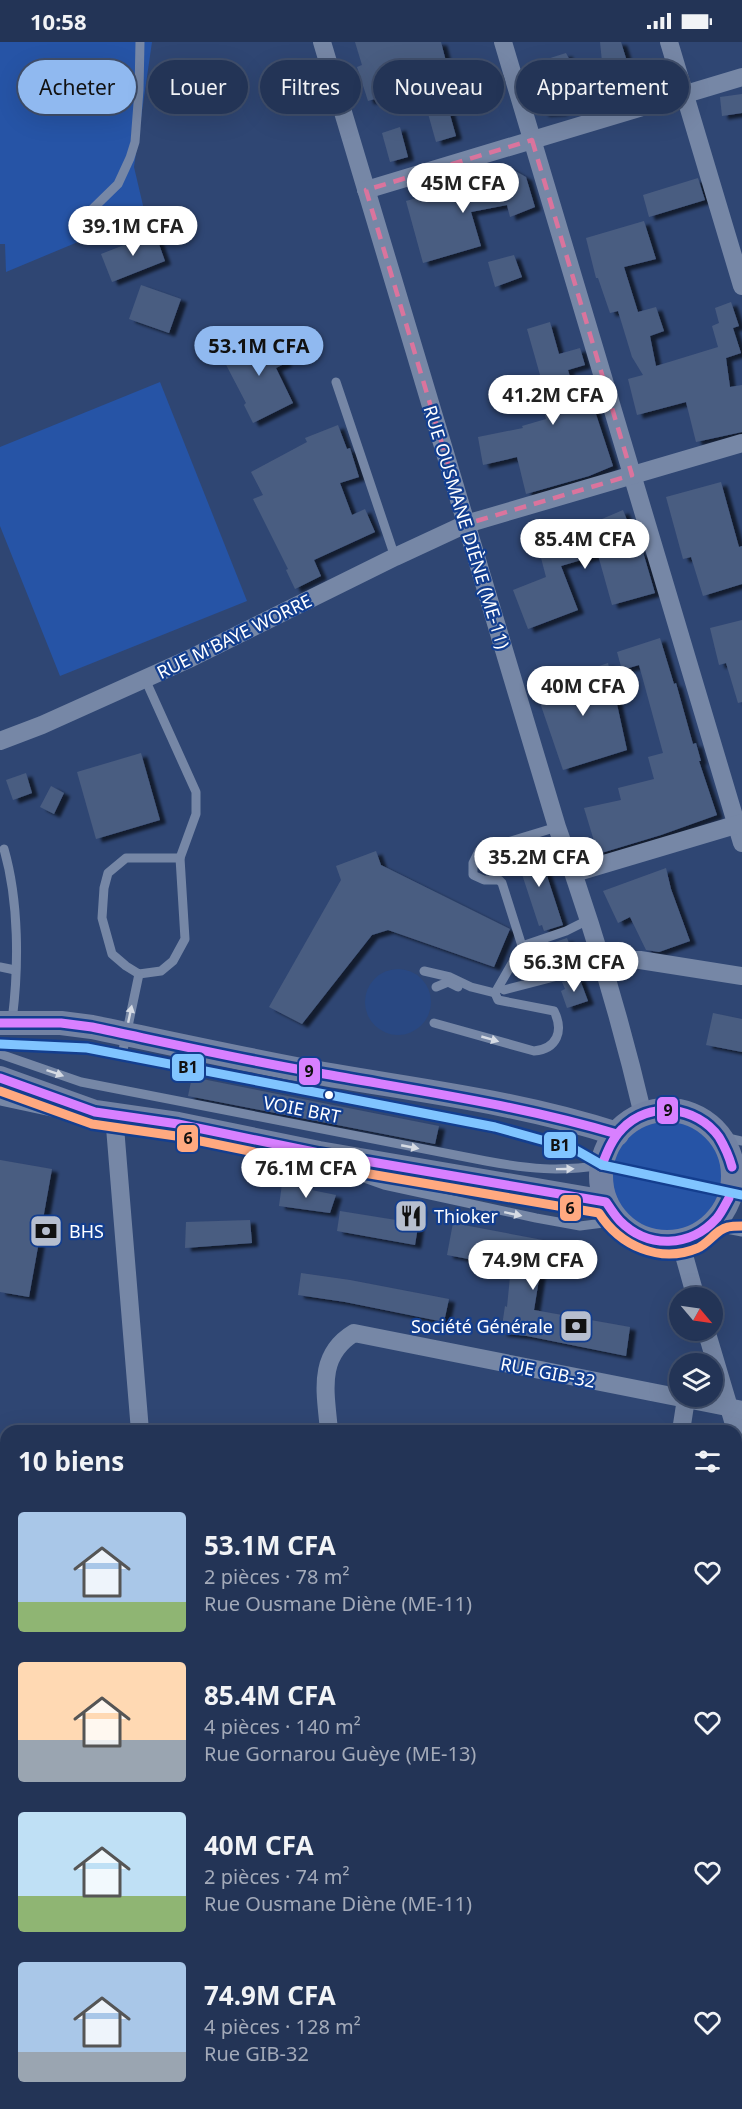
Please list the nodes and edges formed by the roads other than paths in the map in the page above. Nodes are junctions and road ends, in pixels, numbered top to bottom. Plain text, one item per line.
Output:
1 (140, 42) edge
2 (322, 42) edge
3 (503, 42) edge
4 (669, 42) edge
5 (674, 60) edge
6 (742, 77) edge
7 (689, 93) edge
8 (689, 111) edge
9 (618, 114) edge
10 (532, 140) junction
11 (366, 190) junction
12 (74, 227) dead end
13 (742, 286) edge
14 (336, 382) dead end
15 (742, 443) edge
16 (632, 475) junction
17 (466, 524) junction
18 (396, 557) junction
19 (145, 679) junction
20 (0, 741) edge
21 (739, 824) edge
22 (557, 826) junction
23 (742, 843) edge
24 (4, 849) dead end
25 (180, 858) junction
26 (574, 873) junction
27 (588, 920) junction
28 (525, 945) junction
29 (601, 960) junction
30 (0, 967) edge
31 (15, 970) junction
32 (424, 971) dead end
33 (139, 974) junction
34 (742, 976) edge
35 (436, 987) dead end
36 (499, 993) junction
37 (6, 1023) edge
38 (434, 1023) dead end
39 (0, 1044) edge
40 (124, 1044) junction
41 (0, 1054) edge
42 (0, 1078) edge
43 (0, 1101) edge
44 (105, 1113) junction
45 (643, 1115) junction
46 (617, 1134) junction
47 (735, 1150) edge
48 (602, 1165) junction
49 (736, 1194) edge
50 (613, 1211) junction
51 (724, 1219) edge
52 (742, 1232) edge
53 (680, 1241) junction
54 (693, 1287) edge
55 (710, 1341) edge
56 (669, 1396) edge
57 (685, 1407) edge
58 (735, 1409) edge
59 (139, 1425) edge
60 (328, 1425) edge
61 (682, 1425) edge
62 (736, 1425) edge

1 - 12 lane
2 - 11 street, RUE OUSMANE DIÈNE (ME-11)
3 - 10 street
4 - 5 street
6 - 7 street
8 - 13 street
9 - 10 street
10 - 11 street
10 - 16 street
11 - 17 street, RUE OUSMANE DIÈNE (ME-11)
14 - 18 lane
15 - 16 street, RUE M'BAYE WORRE
16 - 17 street, RUE M'BAYE WORRE
16 - 21 street
17 - 18 street, RUE M'BAYE WORRE
17 - 22 street, RUE OUSMANE DIÈNE (ME-11)
18 - 19 street, RUE M'BAYE WORRE
19 - 20 street, RUE M'BAYE WORRE
19 - 25 lane
21 - 23 street
21 - 26 street
22 - 26 street, RUE OUSMANE DIÈNE (ME-11)
22 - 28 lane
24 - 31 lane
25 - 33 lane
25 - 33 lane
26 - 27 street, RUE OUSMANE DIÈNE (ME-11)
27 - 28 lane
27 - 29 street, RUE OUSMANE DIÈNE (ME-11)
28 - 36 lane
29 - 34 street
29 - 36 lane
29 - 45 street, RUE OUSMANE DIÈNE (ME-11)
30 - 31 lane
31 - 37 lane
32 - 36 lane
40 -> 33 lane
35 - 36 lane
38 -> 36 lane
37 - 40 street
39 - 40 lane, VOIE BRT
40 - 46 street
40 - 48 lane, VOIE BRT
41 -> 48 lane, VOIE BRT
42 - 44 street
43 - 44 lane
44 -> 50 street
44 - 59 street
45 - 46 street
45 - 47 street
46 - 48 street
47 - 49 street
48 - 49 lane, VOIE BRT
48 - 50 street
49 - 51 street
50 - 53 street
51 - 52 lane
51 - 53 street
53 - 54 street
55 - 58 street
56 - 60 street, RUE GIB-32
57 - 61 street
58 - 62 street

